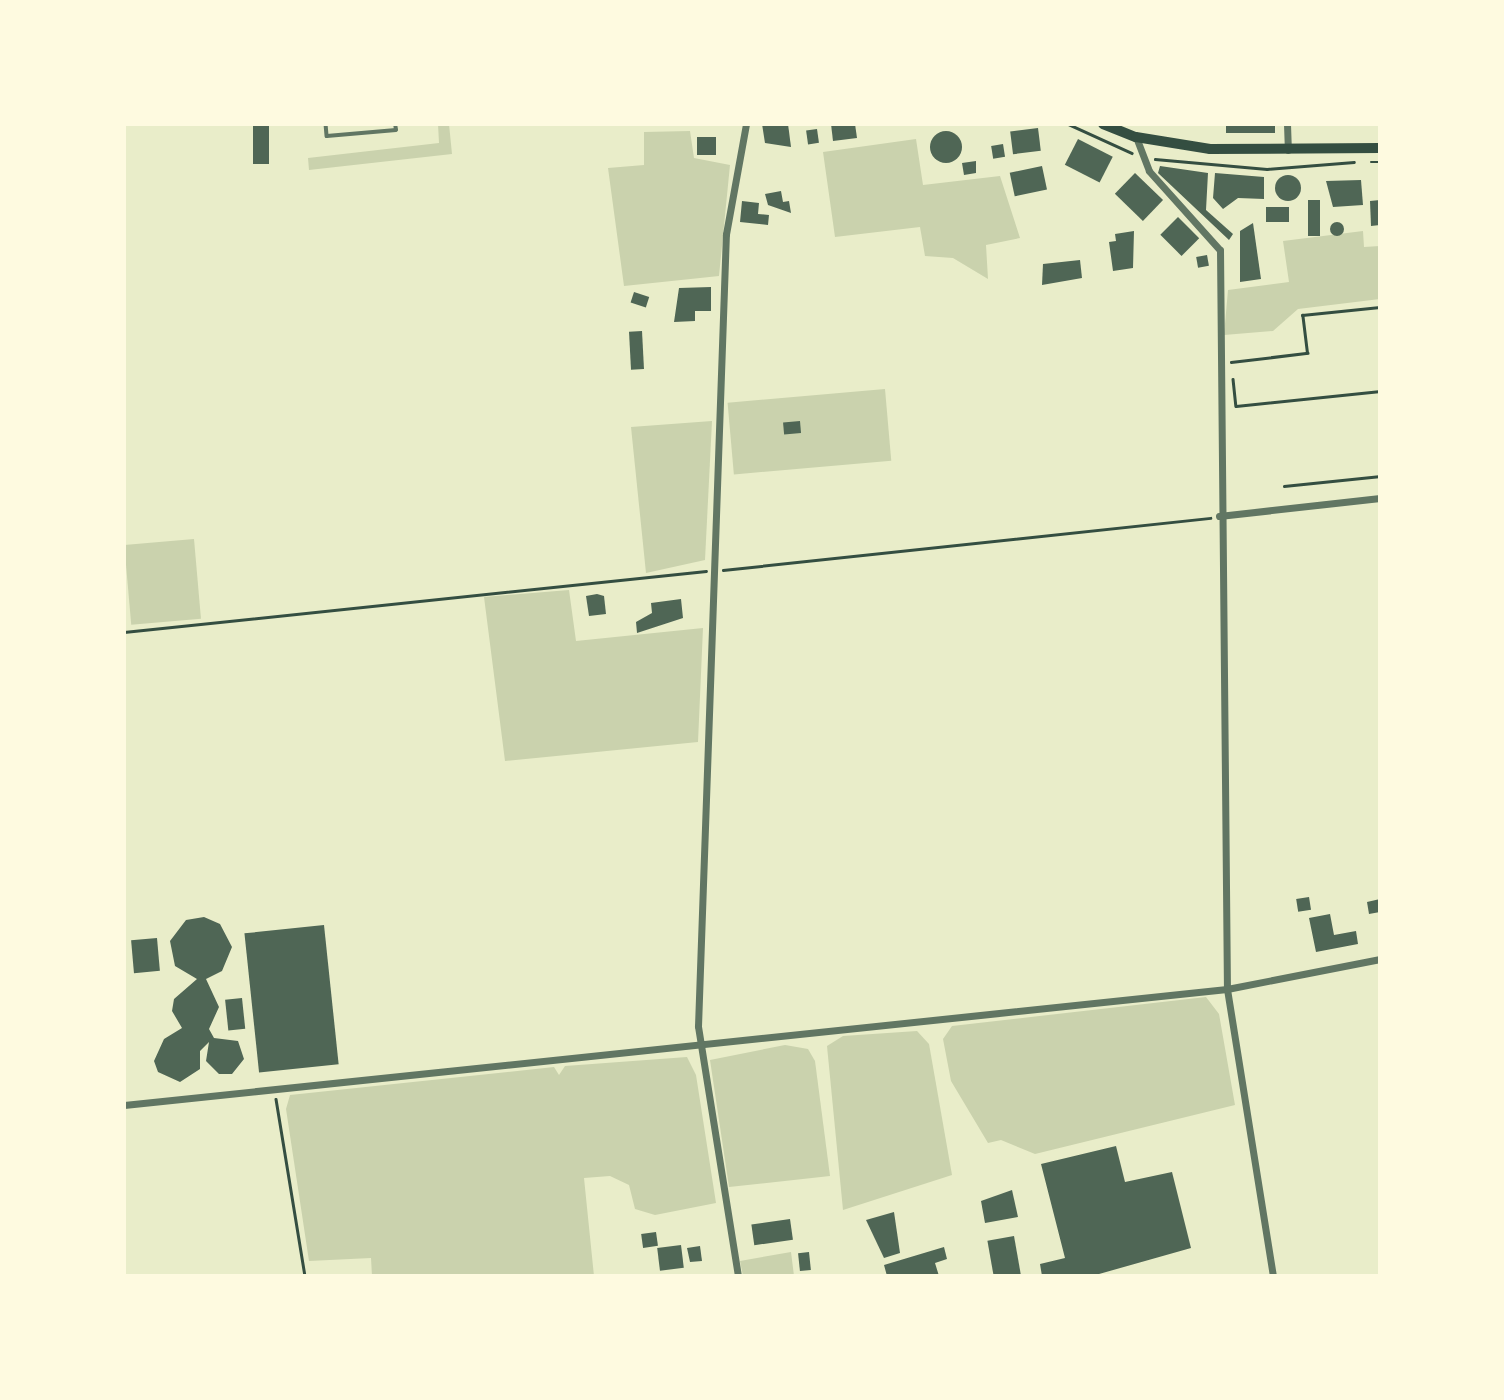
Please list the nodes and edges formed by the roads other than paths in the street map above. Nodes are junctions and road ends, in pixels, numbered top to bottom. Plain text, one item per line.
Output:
1 (326, 124) edge
2 (395, 124) edge
3 (746, 124) edge
4 (1103, 124) edge
5 (1287, 124) edge
6 (1136, 137) junction
7 (1380, 148) edge
8 (1288, 150) junction
9 (1380, 498) edge
10 (1219, 516) junction
11 (1380, 959) edge
12 (1227, 989) junction
13 (700, 1045) junction
14 (124, 1105) edge
15 (738, 1276) edge
16 (1273, 1276) edge

1 - 2 lane
3 - 13 street
4 - 6 main road
5 - 8 street
6 - 8 main road
6 - 10 street
7 - 8 main road
9 - 10 street
10 - 12 street
11 - 12 street
12 - 13 street
12 - 16 street
13 - 14 street
13 - 15 street

